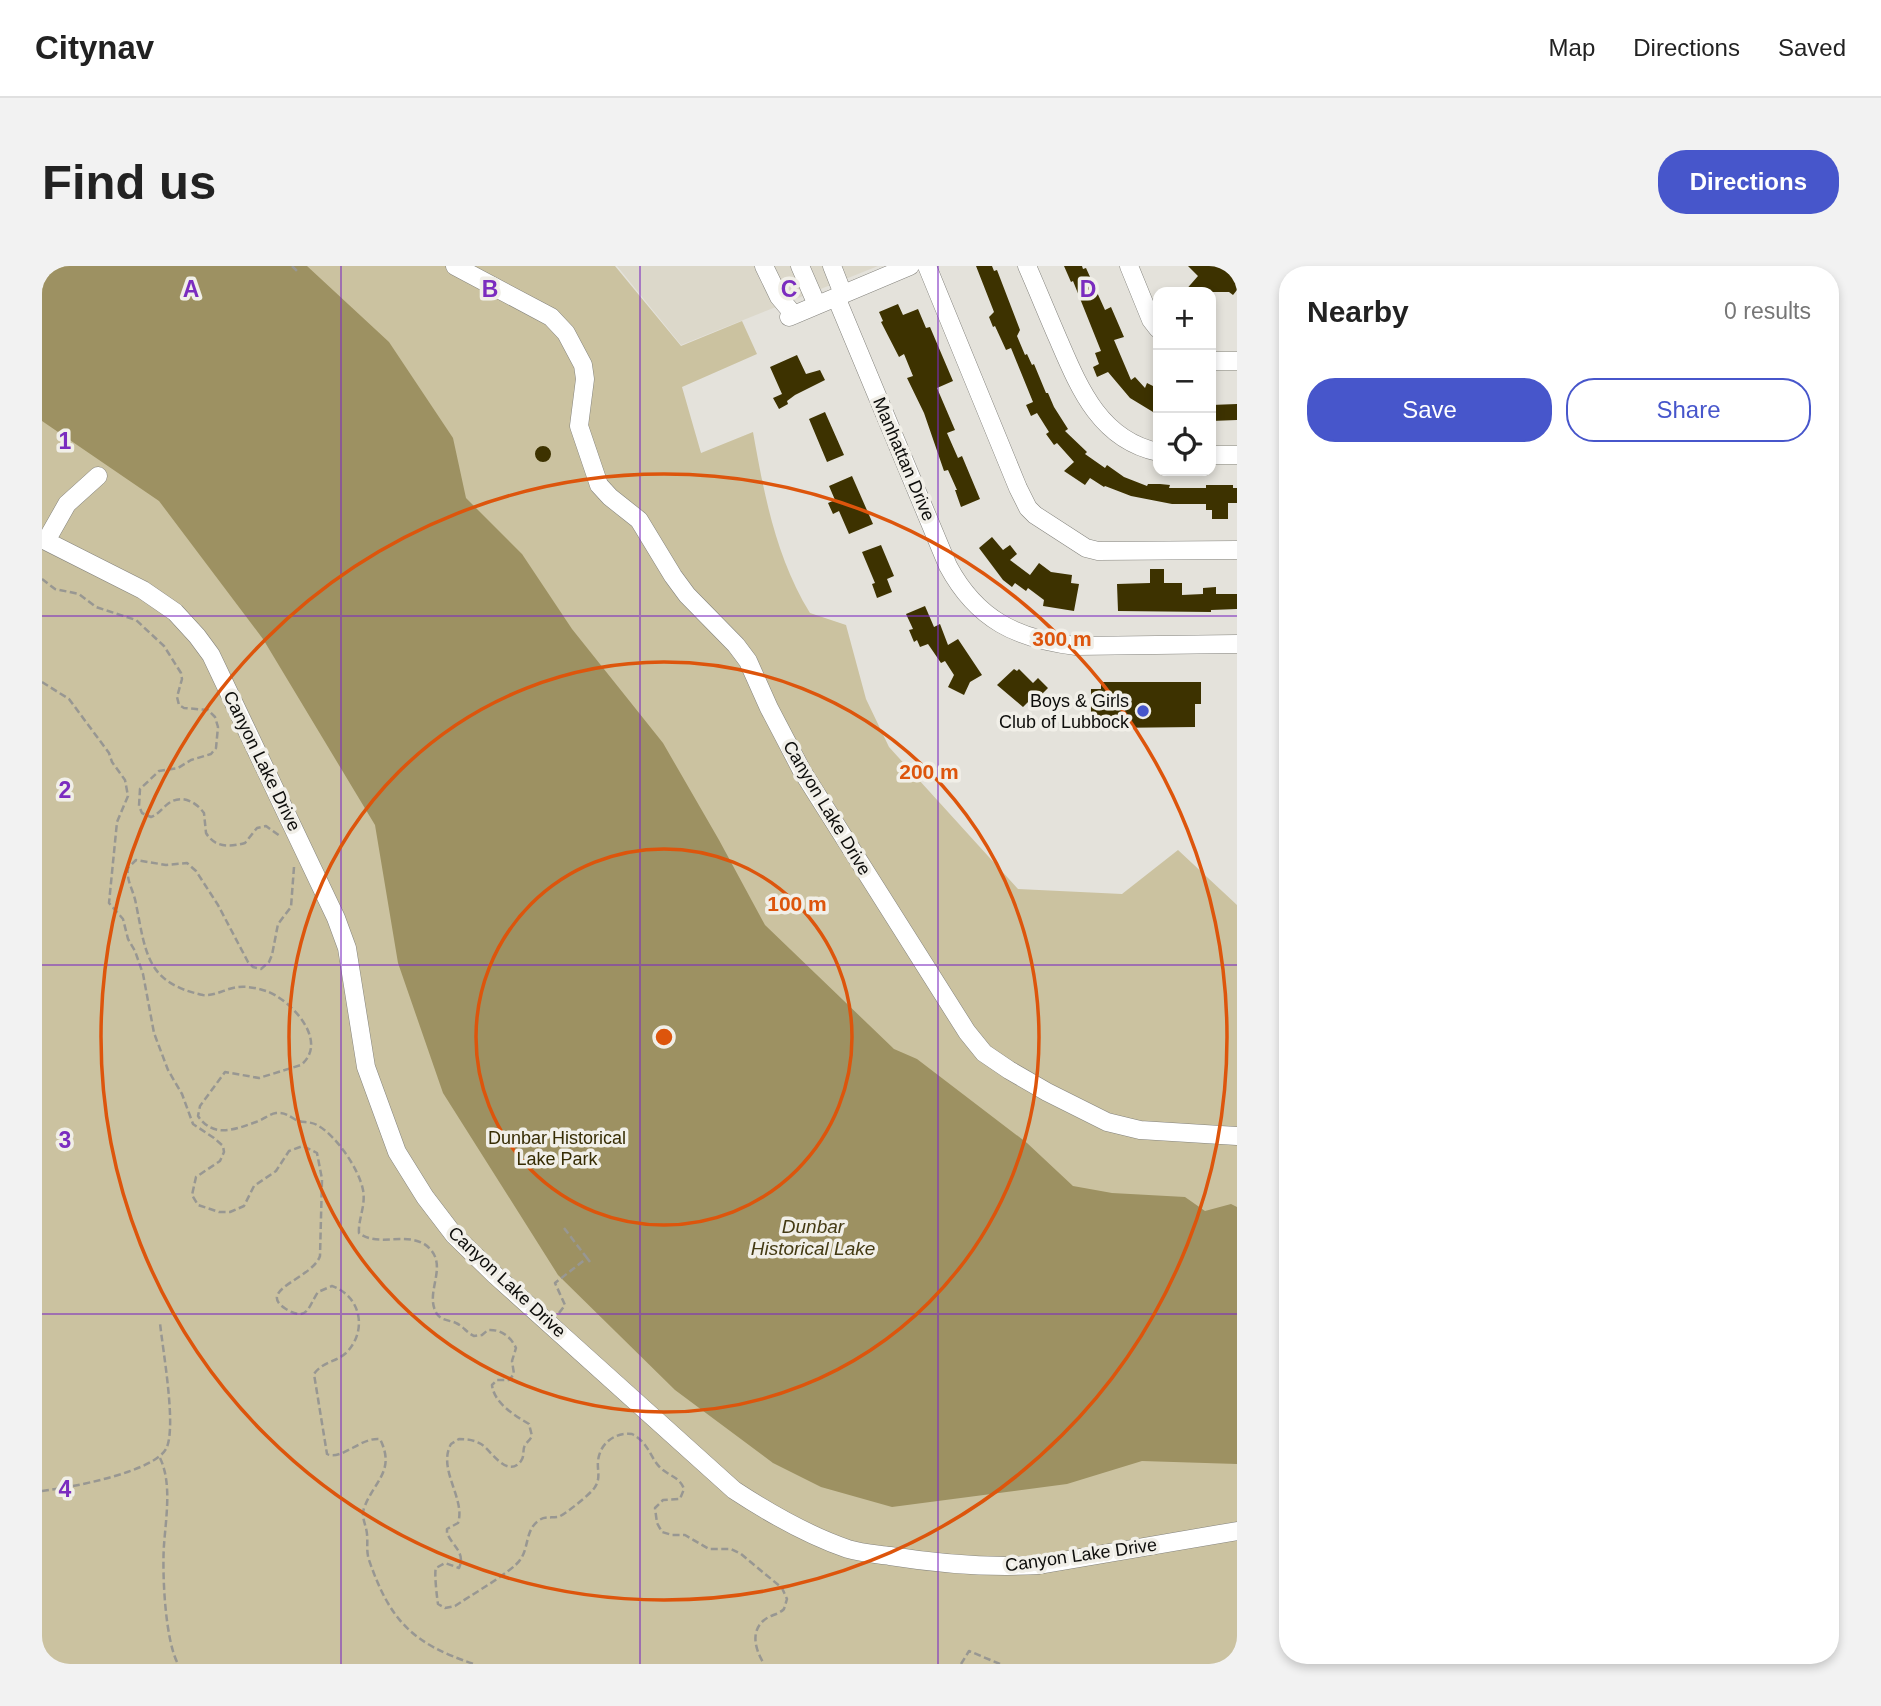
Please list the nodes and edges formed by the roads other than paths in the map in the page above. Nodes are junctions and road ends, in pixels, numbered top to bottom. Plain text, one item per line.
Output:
1 (455, 266) edge
2 (764, 266) edge
3 (800, 266) edge
4 (832, 266) edge
5 (910, 266) edge
6 (927, 266) edge
7 (1027, 266) edge
8 (1129, 266) edge
9 (839, 295) junction
10 (817, 305) junction
11 (1153, 323) edge
12 (1216, 361) edge
13 (1237, 361) edge
14 (1153, 450) edge
15 (1216, 455) edge
16 (1237, 455) edge
17 (98, 476) dead end
18 (44, 540) edge
19 (1237, 550) edge
20 (1237, 644) edge
21 (1237, 1136) edge
22 (1237, 1531) edge

1 - 21 street, Canyon Lake Drive
2 - 10 street
3 - 10 street
4 - 9 street, Manhattan Drive
5 - 9 street
6 - 19 street
7 - 14 street
8 - 11 street
9 - 10 street
9 - 20 street, Manhattan Drive
12 - 13 street
15 - 16 street
17 - 18 street
18 - 22 street, Canyon Lake Drive

